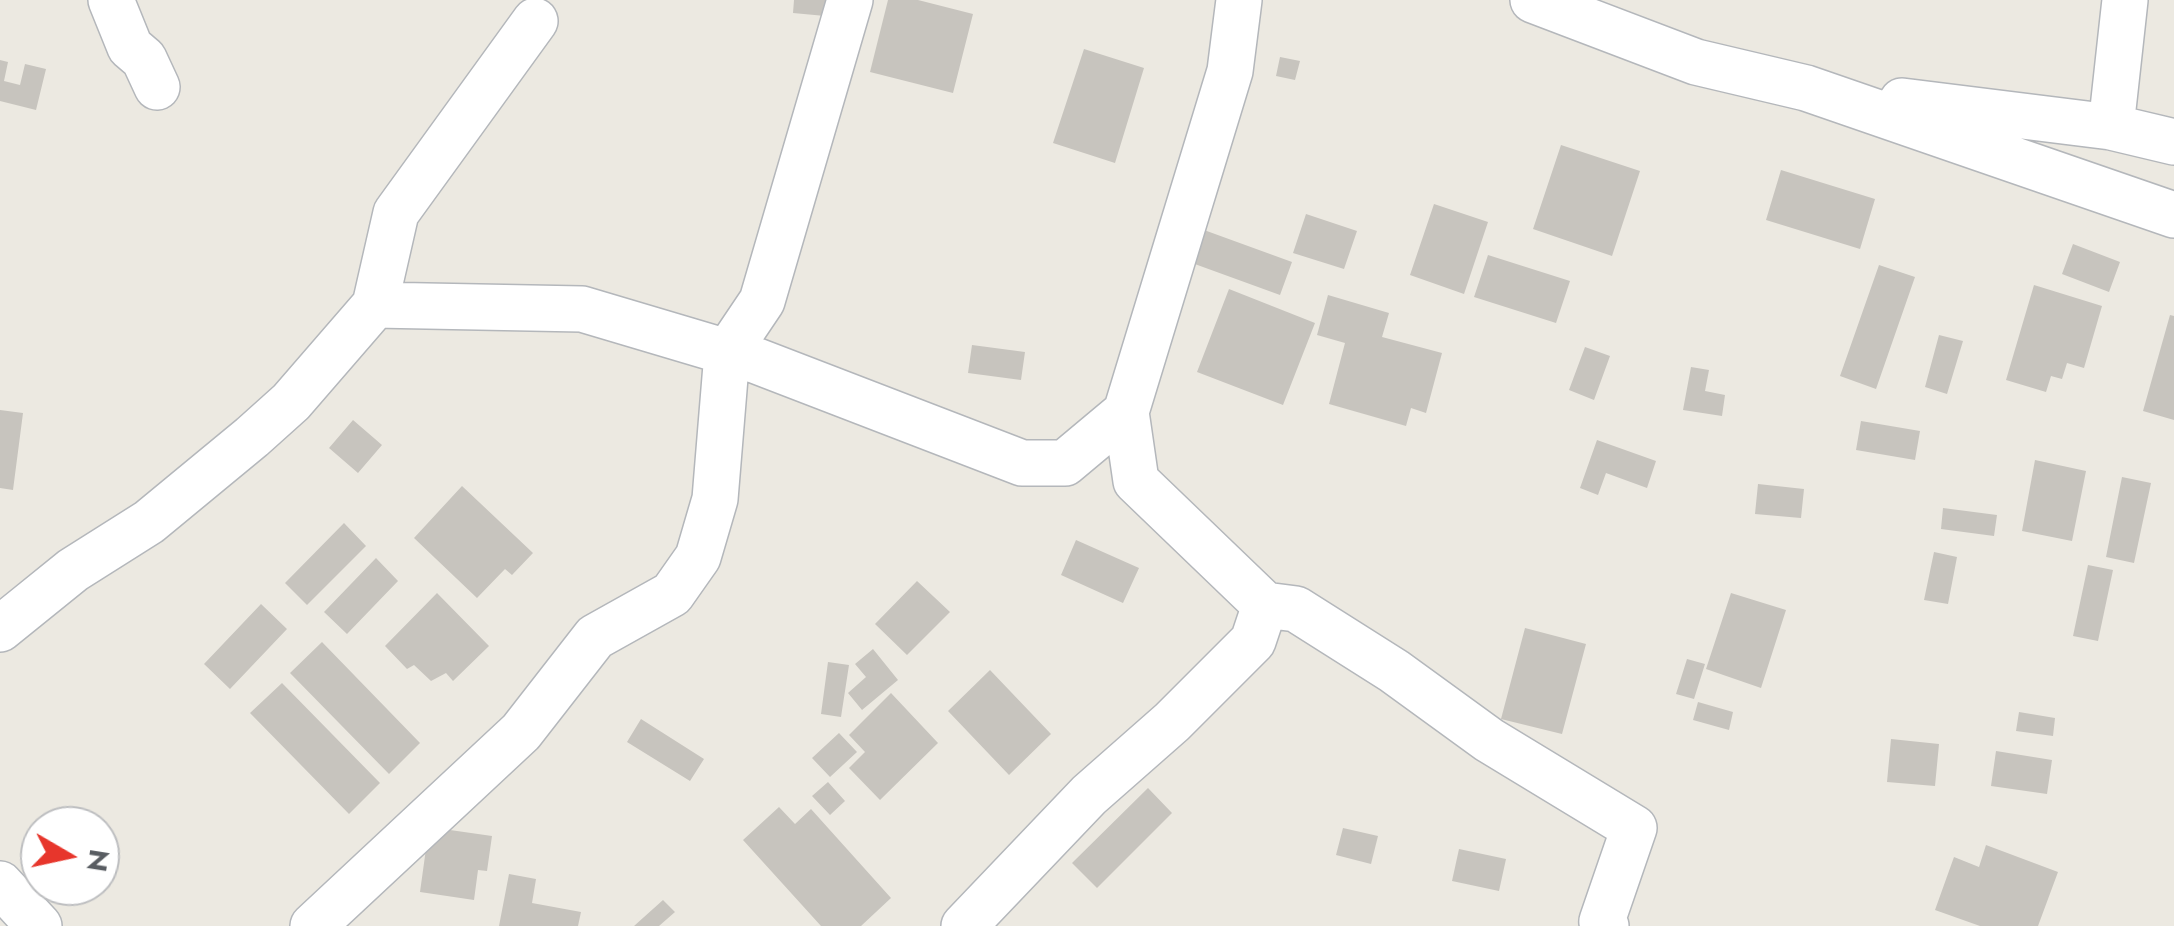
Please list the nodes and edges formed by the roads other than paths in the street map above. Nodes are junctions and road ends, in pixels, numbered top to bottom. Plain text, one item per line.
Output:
1 (111, 0) edge
2 (850, 0) edge
3 (1239, 0) edge
4 (1534, 0) edge
5 (2126, 0) edge
6 (536, 21) dead end
7 (156, 87) dead end
8 (1806, 88) junction
9 (2110, 127) junction
10 (2174, 142) edge
11 (2174, 215) edge
12 (375, 305) junction
13 (728, 353) junction
14 (1126, 412) junction
15 (1265, 605) junction
16 (0, 629) edge
17 (0, 884) edge
18 (1602, 924) edge
19 (38, 926) edge
20 (313, 926) edge
21 (964, 926) edge

1 - 7 street
2 - 13 street
3 - 14 street
4 - 8 street
5 - 9 street
6 - 12 street
8 - 9 street
8 - 11 street
9 - 10 street
12 - 13 street
12 - 16 street
13 - 14 street
13 - 20 street
14 - 15 street
15 - 18 street
15 - 21 street
17 - 19 street

